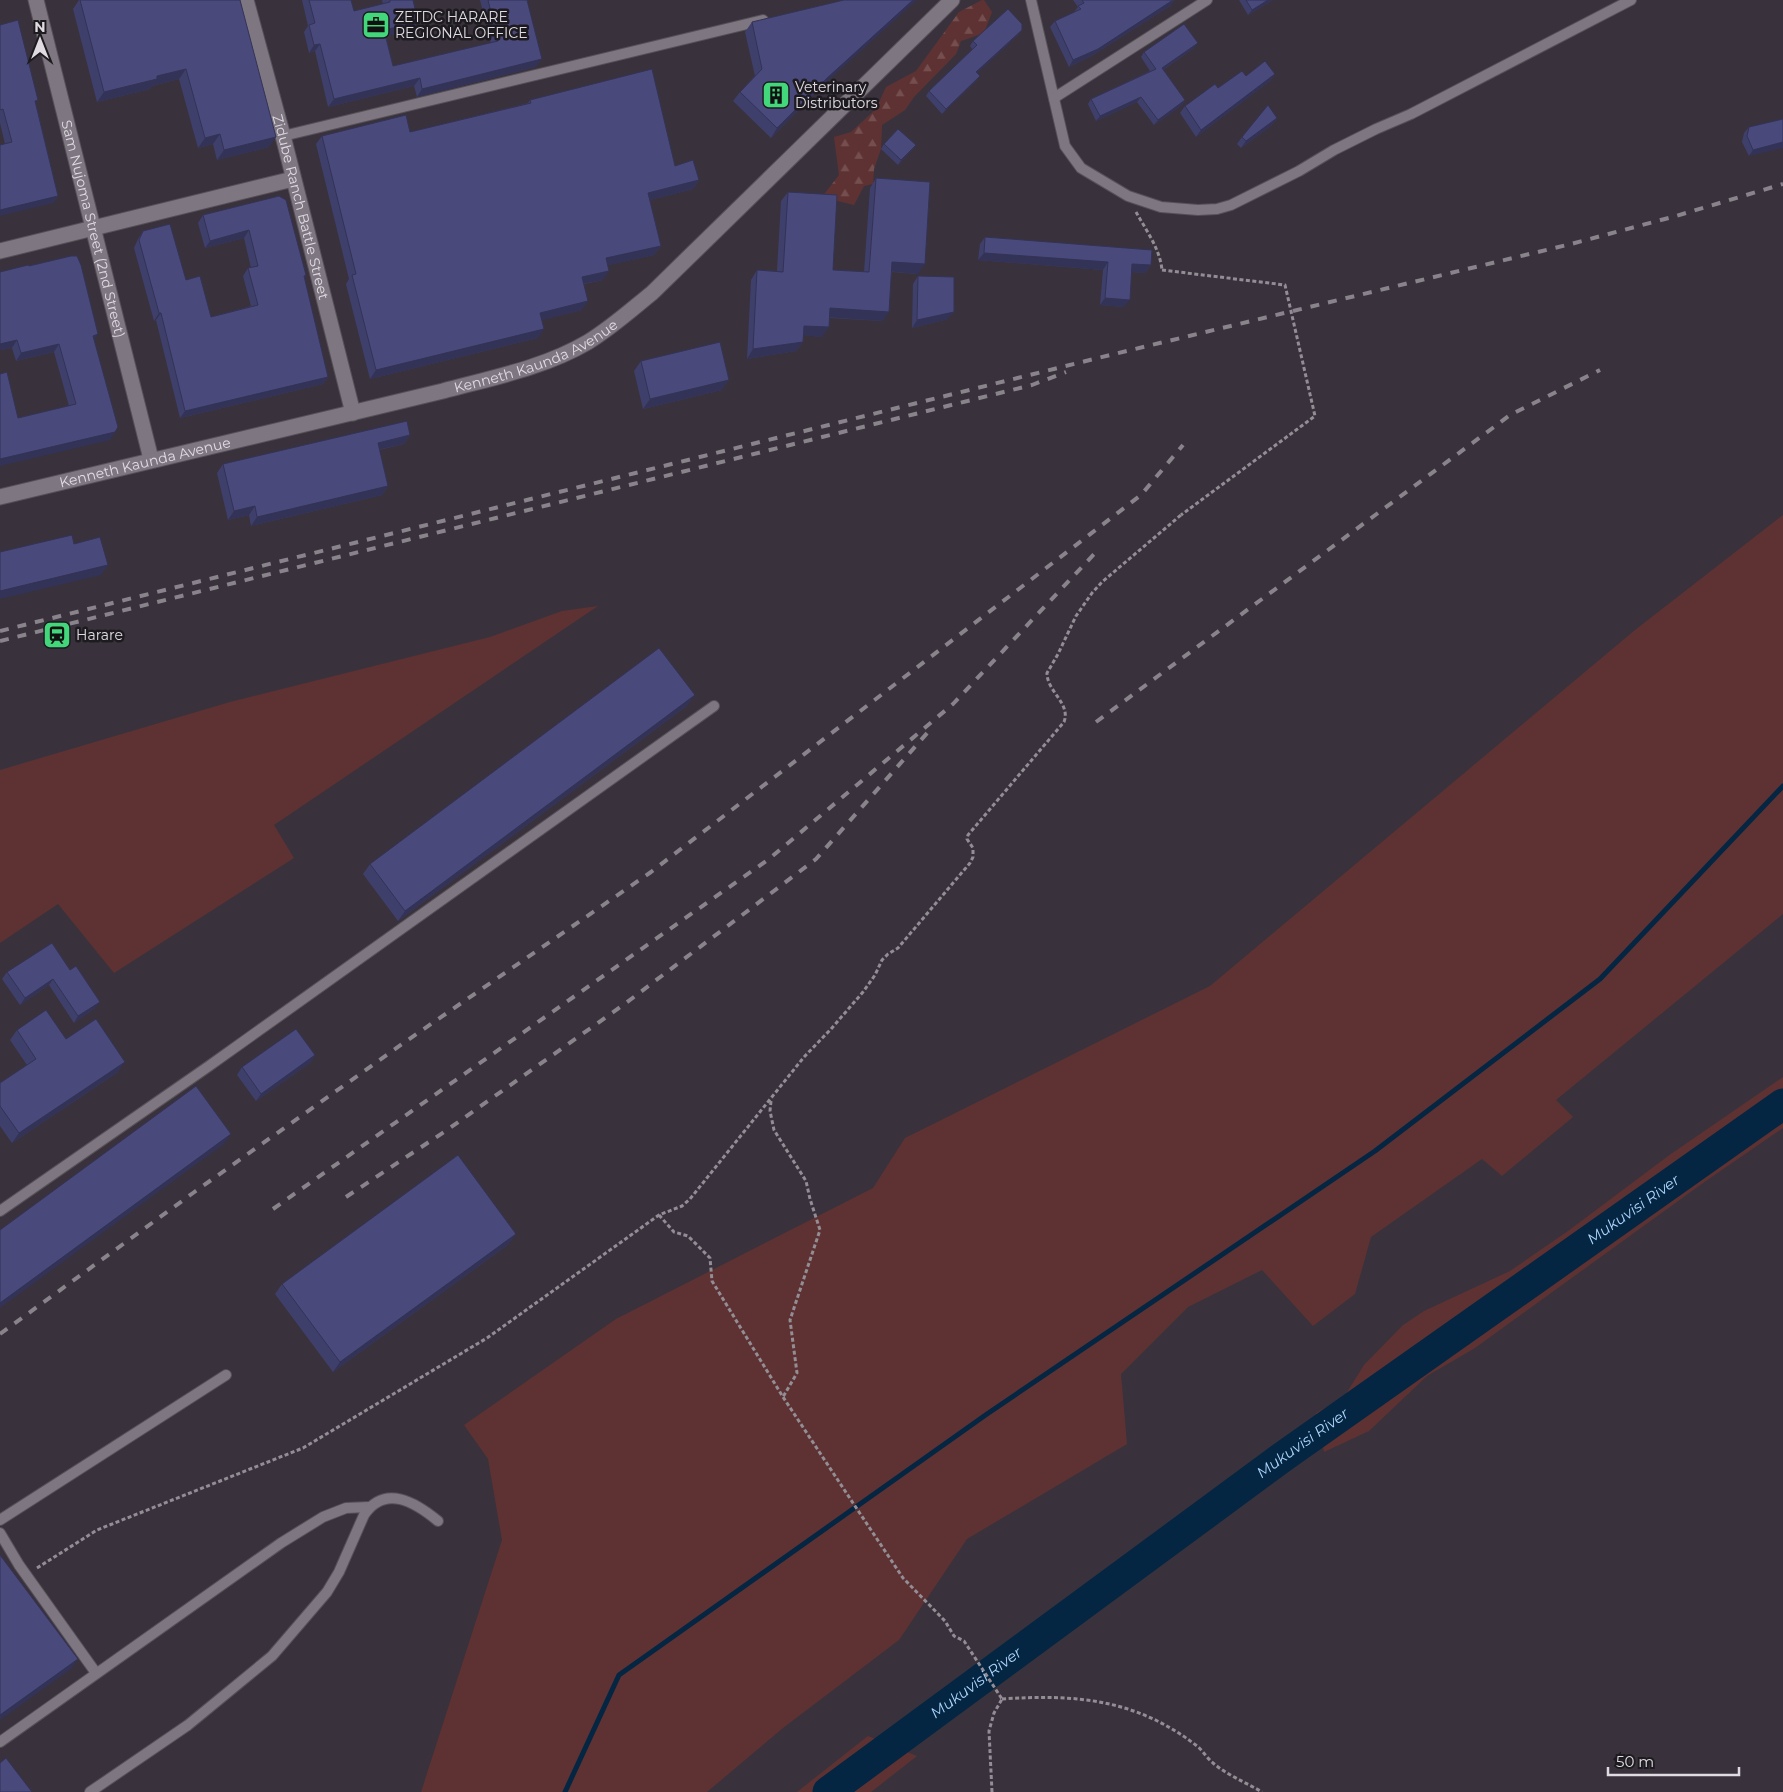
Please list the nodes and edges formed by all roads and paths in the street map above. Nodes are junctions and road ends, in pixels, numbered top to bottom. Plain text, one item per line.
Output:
1 (36, 0) edge
2 (246, 0) edge
3 (952, 0) edge
4 (1031, 0) edge
5 (1207, 0) edge
6 (1631, 0) edge
7 (771, 18) edge
8 (1054, 98) junction
9 (283, 136) junction
10 (293, 179) junction
11 (1128, 196) junction
12 (94, 228) junction
13 (0, 251) edge
14 (353, 413) junction
15 (151, 459) junction
16 (0, 497) edge
17 (714, 706) dead end
18 (771, 1100) junction
19 (0, 1211) edge
20 (659, 1215) junction
21 (226, 1375) dead end
22 (784, 1397) junction
23 (369, 1508) junction
24 (0, 1520) edge
25 (438, 1520) dead end
26 (0, 1533) edge
27 (26, 1575) junction
28 (96, 1673) junction
29 (1002, 1698) junction
30 (0, 1742) edge
31 (90, 1792) edge
32 (992, 1792) edge
33 (1262, 1792) edge

1 - 12 street, Sam Nujoma Street (2nd Street)
2 - 9 street, Zidube Ranch Battle Street
3 - 14 street, Kenneth Kaunda Avenue
4 - 8 lane
5 - 8 lane
6 - 11 lane
7 - 9 lane
8 - 11 lane
9 - 10 street, Zidube Ranch Battle Street
10 - 12 street
10 - 14 street, Zidube Ranch Battle Street
11 - 18 path, bridge
12 - 13 street
12 - 15 street, Sam Nujoma Street (2nd Street)
14 - 15 street, Kenneth Kaunda Avenue
15 - 16 street, Kenneth Kaunda Avenue
17 - 19 lane
18 - 20 path
18 - 22 path
20 - 22 path
20 - 27 path
21 - 24 lane
22 - 29 path
23 - 25 lane
23 - 28 lane
23 - 31 lane
26 - 27 lane
27 - 28 lane
28 - 30 lane
29 - 32 path
29 - 33 path

